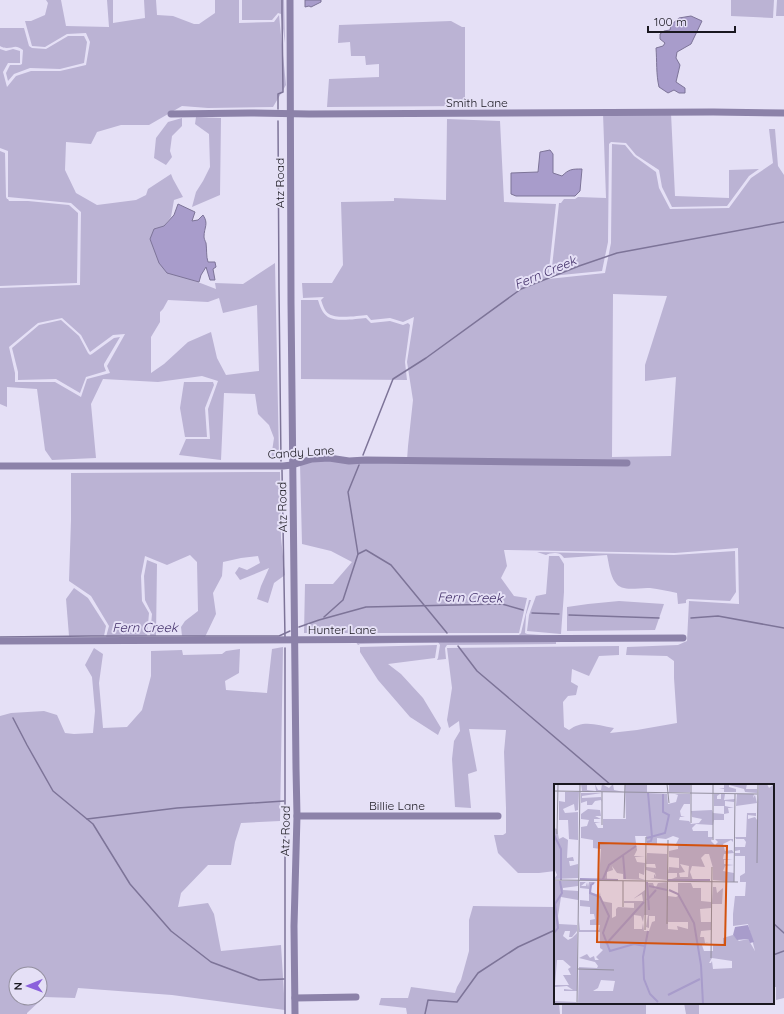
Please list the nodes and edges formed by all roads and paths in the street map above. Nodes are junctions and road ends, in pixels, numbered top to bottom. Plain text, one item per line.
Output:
1 (290, 0) edge
2 (784, 113) edge
3 (170, 114) dead end
4 (290, 114) junction
5 (627, 463) dead end
6 (292, 465) junction
7 (0, 466) edge
8 (683, 638) dead end
9 (295, 640) junction
10 (0, 641) edge
11 (296, 816) junction
12 (498, 816) dead end
13 (356, 997) dead end
14 (295, 998) junction
15 (295, 1014) edge

1 - 4 street, Atz Road
2 - 4 street, Smith Lane
3 - 4 street, Smith Lane
4 - 6 street, Atz Road
5 - 6 street, Candy Lane
6 - 7 street, Candy Lane
6 - 9 street, Atz Road
8 - 9 street, Hunter Lane
9 - 10 street, Hunter Lane
9 - 11 street, Atz Road
11 - 12 street, Billie Lane
11 - 14 street, Atz Road
13 - 14 street
14 - 15 street, Atz Road

